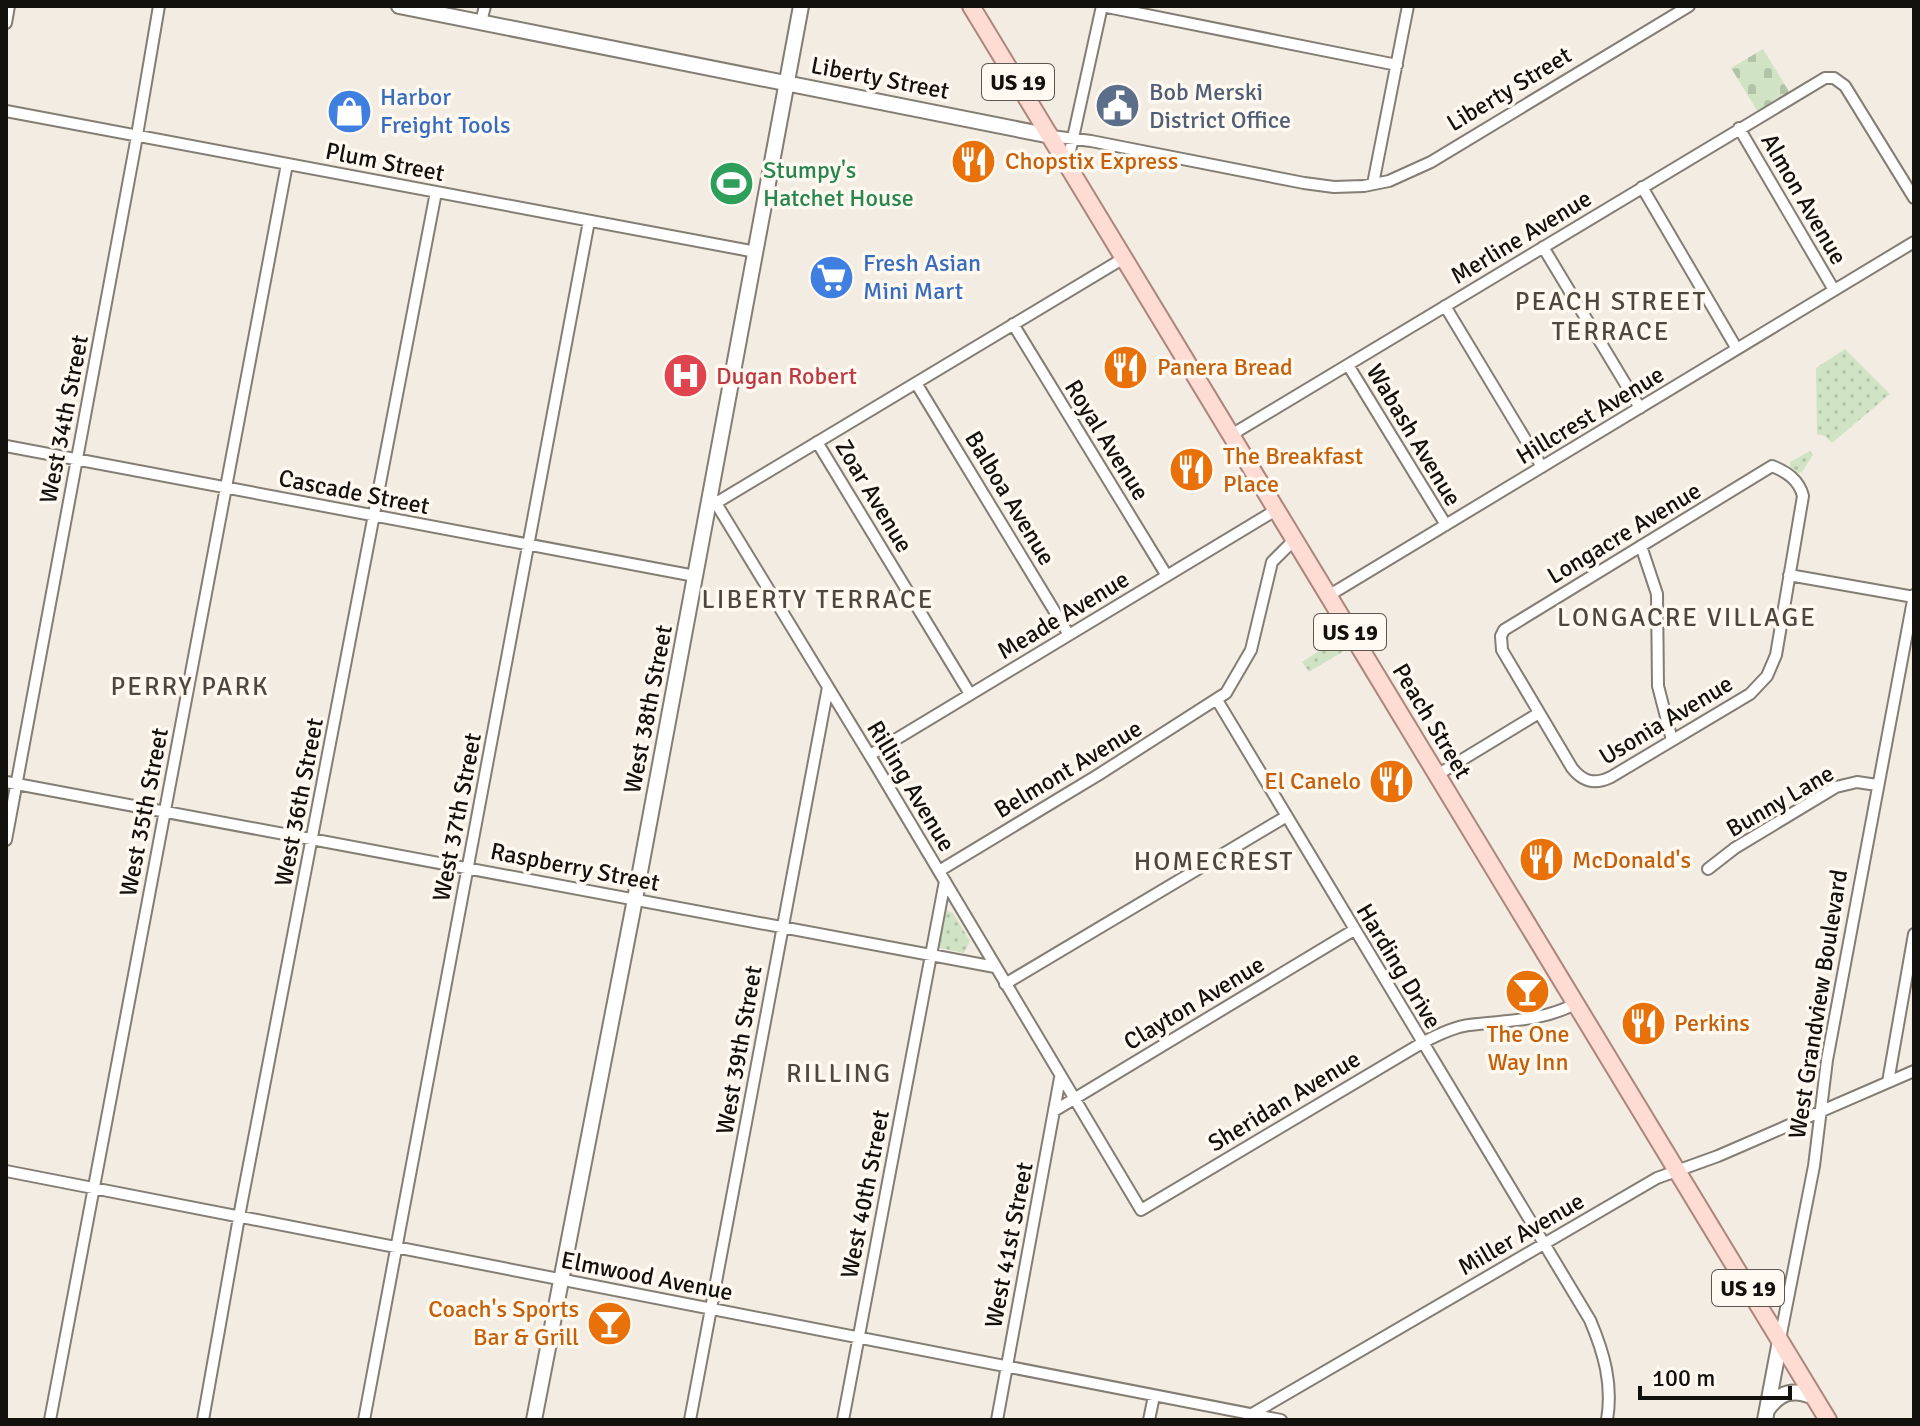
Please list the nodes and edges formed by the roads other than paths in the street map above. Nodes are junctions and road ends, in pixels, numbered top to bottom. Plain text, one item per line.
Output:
1 (9, 6) edge
2 (159, 6) edge
3 (399, 6) edge
4 (485, 6) edge
5 (801, 6) edge
6 (971, 6) edge
7 (1102, 6) edge
8 (1408, 6) edge
9 (1689, 6) edge
10 (481, 22) junction
11 (6, 23) edge
12 (1397, 65) junction
13 (787, 82) junction
14 (6, 111) edge
15 (1739, 128) junction
16 (137, 136) junction
17 (1051, 136) junction
18 (1073, 139) junction
19 (287, 164) junction
20 (1067, 165) junction
21 (1373, 184) junction
22 (1642, 187) junction
23 (436, 192) junction
24 (1914, 198) edge
25 (589, 221) junction
26 (1914, 242) edge
27 (1543, 247) junction
28 (756, 252) junction
29 (1124, 258) junction
30 (1834, 290) junction
31 (1445, 306) junction
32 (1013, 324) junction
33 (1737, 349) junction
34 (1348, 365) junction
35 (916, 383) junction
36 (1640, 408) junction
37 (1231, 435) junction
38 (817, 442) junction
39 (6, 446) edge
40 (77, 459) junction
41 (1772, 466) joint
42 (1542, 467) junction
43 (225, 488) junction
44 (713, 499) junction
45 (1276, 510) junction
46 (373, 515) junction
47 (1446, 525) junction
48 (1294, 540) junction
49 (529, 545) junction
50 (1641, 546) junction
51 (1789, 575) junction
52 (695, 576) junction
53 (1167, 576) junction
54 (1328, 596) junction
55 (1914, 596) edge
56 (1069, 635) junction
57 (828, 687) junction
58 (970, 694) junction
59 (1217, 700) junction
60 (1539, 713) junction
61 (1672, 740) junction
62 (870, 755) junction
63 (1437, 775) junction
64 (11, 783) edge
65 (1877, 785) junction
66 (165, 810) junction
67 (1287, 816) junction
68 (313, 838) junction
69 (6, 840) edge
70 (468, 868) junction
71 (1708, 869) dead end
72 (942, 876) junction
73 (635, 899) junction
74 (782, 925) junction
75 (1354, 930) junction
76 (1914, 934) edge
77 (931, 954) junction
78 (995, 967) junction
79 (1005, 984) junction
80 (1575, 1004) junction
81 (1422, 1043) junction
82 (1914, 1071) edge
83 (1060, 1078) junction
84 (1888, 1082) junction
85 (1073, 1099) junction
86 (1821, 1110) junction
87 (1054, 1111) junction
88 (6, 1171) edge
89 (1677, 1172) junction
90 (92, 1188) junction
91 (240, 1216) junction
92 (1544, 1244) junction
93 (396, 1247) junction
94 (561, 1279) junction
95 (712, 1309) junction
96 (858, 1338) junction
97 (1780, 1341) junction
98 (1007, 1366) junction
99 (1154, 1396) junction
100 (1814, 1397) junction
101 (1252, 1414) junction
102 (1766, 1415) edge
103 (50, 1420) edge
104 (203, 1420) edge
105 (364, 1420) edge
106 (534, 1420) edge
107 (690, 1420) edge
108 (843, 1420) edge
109 (997, 1420) edge
110 (1149, 1420) edge
111 (1281, 1420) edge
112 (1607, 1420) edge
113 (1828, 1420) edge

1 - 11 street
2 - 16 street, West 34th Street
3 - 10 main road, Liberty Street
4 - 10 street
5 - 13 main road, West 38th Street
6 - 17 main road, Peach Street / US 19
7 - 12 street
7 - 18 street
8 - 12 street
9 - 21 street, Liberty Street
10 - 13 main road, Liberty Street
12 - 21 street
13 - 17 main road, Liberty Street
13 - 28 main road, West 38th Street
14 - 16 street, Plum Street
15 - 22 street, Merline Avenue
15 - 24 street, Merline Avenue
15 - 30 street, Almon Avenue
16 - 19 street, Plum Street
16 - 40 street, West 34th Street
17 - 18 street, Liberty Street
17 - 20 main road, Peach Street / US 19
18 - 20 street
18 - 21 street, Liberty Street
19 - 23 street, Plum Street
19 - 43 street, West 35th Street
20 - 29 main road, Peach Street / US 19
22 - 27 street, Merline Avenue
22 - 33 street
23 - 25 street, Plum Street
23 - 46 street, West 36th Street
25 - 28 street, Plum Street
25 - 49 street, West 37th Street
26 - 30 street, Hillcrest Avenue
27 - 31 street, Merline Avenue
27 - 36 street
28 - 44 main road, West 38th Street
29 - 32 street
29 - 37 main road, Peach Street / US 19
30 - 33 street, Hillcrest Avenue
31 - 34 street, Merline Avenue
31 - 42 street
32 - 35 street
32 - 53 street, Royal Avenue
33 - 36 street, Hillcrest Avenue
34 - 37 street, Merline Avenue
34 - 47 street, Wabash Avenue
35 - 38 street
35 - 56 street, Balboa Avenue
36 - 42 street, Hillcrest Avenue
37 - 45 main road, Peach Street / US 19
38 - 44 street
38 - 58 street, Zoar Avenue
39 - 40 street, Cascade Street
40 - 43 street, Cascade Street
40 - 64 street, West 34th Street
41 - 50 street, Longacre Avenue
41 - 51 street, Usonia Avenue
42 - 47 street, Hillcrest Avenue
43 - 46 street, Cascade Street
43 - 66 street, West 35th Street
44 - 52 main road, West 38th Street
44 - 57 street, Rilling Avenue
45 - 48 main road, Peach Street / US 19
45 - 53 street, Meade Avenue
46 - 49 street, Cascade Street
46 - 68 street, West 36th Street
47 - 54 street, Hillcrest Avenue
48 - 54 main road, Peach Street / US 19
48 - 59 street
49 - 52 street, Cascade Street
49 - 70 street, West 37th Street
50 - 60 street, Longacre Avenue
50 - 61 street
51 - 55 street
51 - 61 street, Usonia Avenue
52 - 73 main road, West 38th Street
53 - 56 street, Meade Avenue
54 - 63 main road, Peach Street / US 19
55 - 65 street, West Grandview Boulevard
56 - 58 street, Meade Avenue
57 - 62 street, Rilling Avenue
57 - 74 street, West 39th Street
58 - 62 street, Meade Avenue
59 - 67 street, Harding Drive
59 - 72 street, Belmont Avenue
60 - 61 street, Usonia Avenue
60 - 63 street
62 - 72 street, Rilling Avenue
63 - 80 main road, Peach Street / US 19
64 - 66 street, Raspberry Street
64 - 69 street, West 34th Street
65 - 71 street, Bunny Lane
65 - 86 street, West Grandview Boulevard
66 - 68 street, Raspberry Street
66 - 90 street, West 35th Street
67 - 75 street, Harding Drive
67 - 79 street
68 - 70 street, Raspberry Street
68 - 91 street, West 36th Street
70 - 73 street, Raspberry Street
70 - 93 street, West 37th Street
72 - 77 street, West 40th Street
72 - 78 street, Rilling Avenue
73 - 74 street, Raspberry Street
73 - 94 main road, West 38th Street
74 - 77 street, Raspberry Street
74 - 95 street, West 39th Street
75 - 81 street, Harding Drive
75 - 85 street, Clayton Avenue
76 - 84 street
77 - 78 street, Raspberry Street
77 - 96 street, West 40th Street
78 - 79 street, Rilling Avenue
79 - 83 street, Rilling Avenue
80 - 81 street, Sheridan Avenue
80 - 89 main road, Peach Street / US 19
81 - 85 street, Sheridan Avenue
81 - 92 street, Harding Drive
82 - 84 street, Miller Avenue
83 - 85 street, Rilling Avenue
83 - 87 street, West 41st Street
84 - 86 street, Miller Avenue
85 - 87 street, Clayton Avenue
86 - 89 street, Miller Avenue
86 - 97 street, West Grandview Boulevard
87 - 98 street, West 41st Street
88 - 90 street, Elmwood Avenue
89 - 92 street, Miller Avenue
89 - 97 main road, Peach Street / US 19
90 - 91 street, Elmwood Avenue
90 - 103 street, West 35th Street
91 - 93 street, Elmwood Avenue
91 - 104 street, West 36th Street
92 - 101 street, Miller Avenue
92 - 112 street, Harding Drive
93 - 94 street, Elmwood Avenue
93 - 105 street, West 37th Street
94 - 95 street, Elmwood Avenue
94 - 106 main road, West 38th Street
95 - 96 street, Elmwood Avenue
95 - 107 street, West 39th Street
96 - 98 street, Elmwood Avenue
96 - 108 street, West 40th Street
97 - 100 main road, Peach Street / US 19
97 - 102 main road, West Grandview Boulevard
98 - 99 street, Elmwood Avenue
98 - 109 street, West 41st Street
99 - 101 street, Elmwood Avenue
99 - 110 street
100 - 102 main road
100 - 113 main road, Peach Street / US 19
101 - 111 street, Elmwood Avenue

